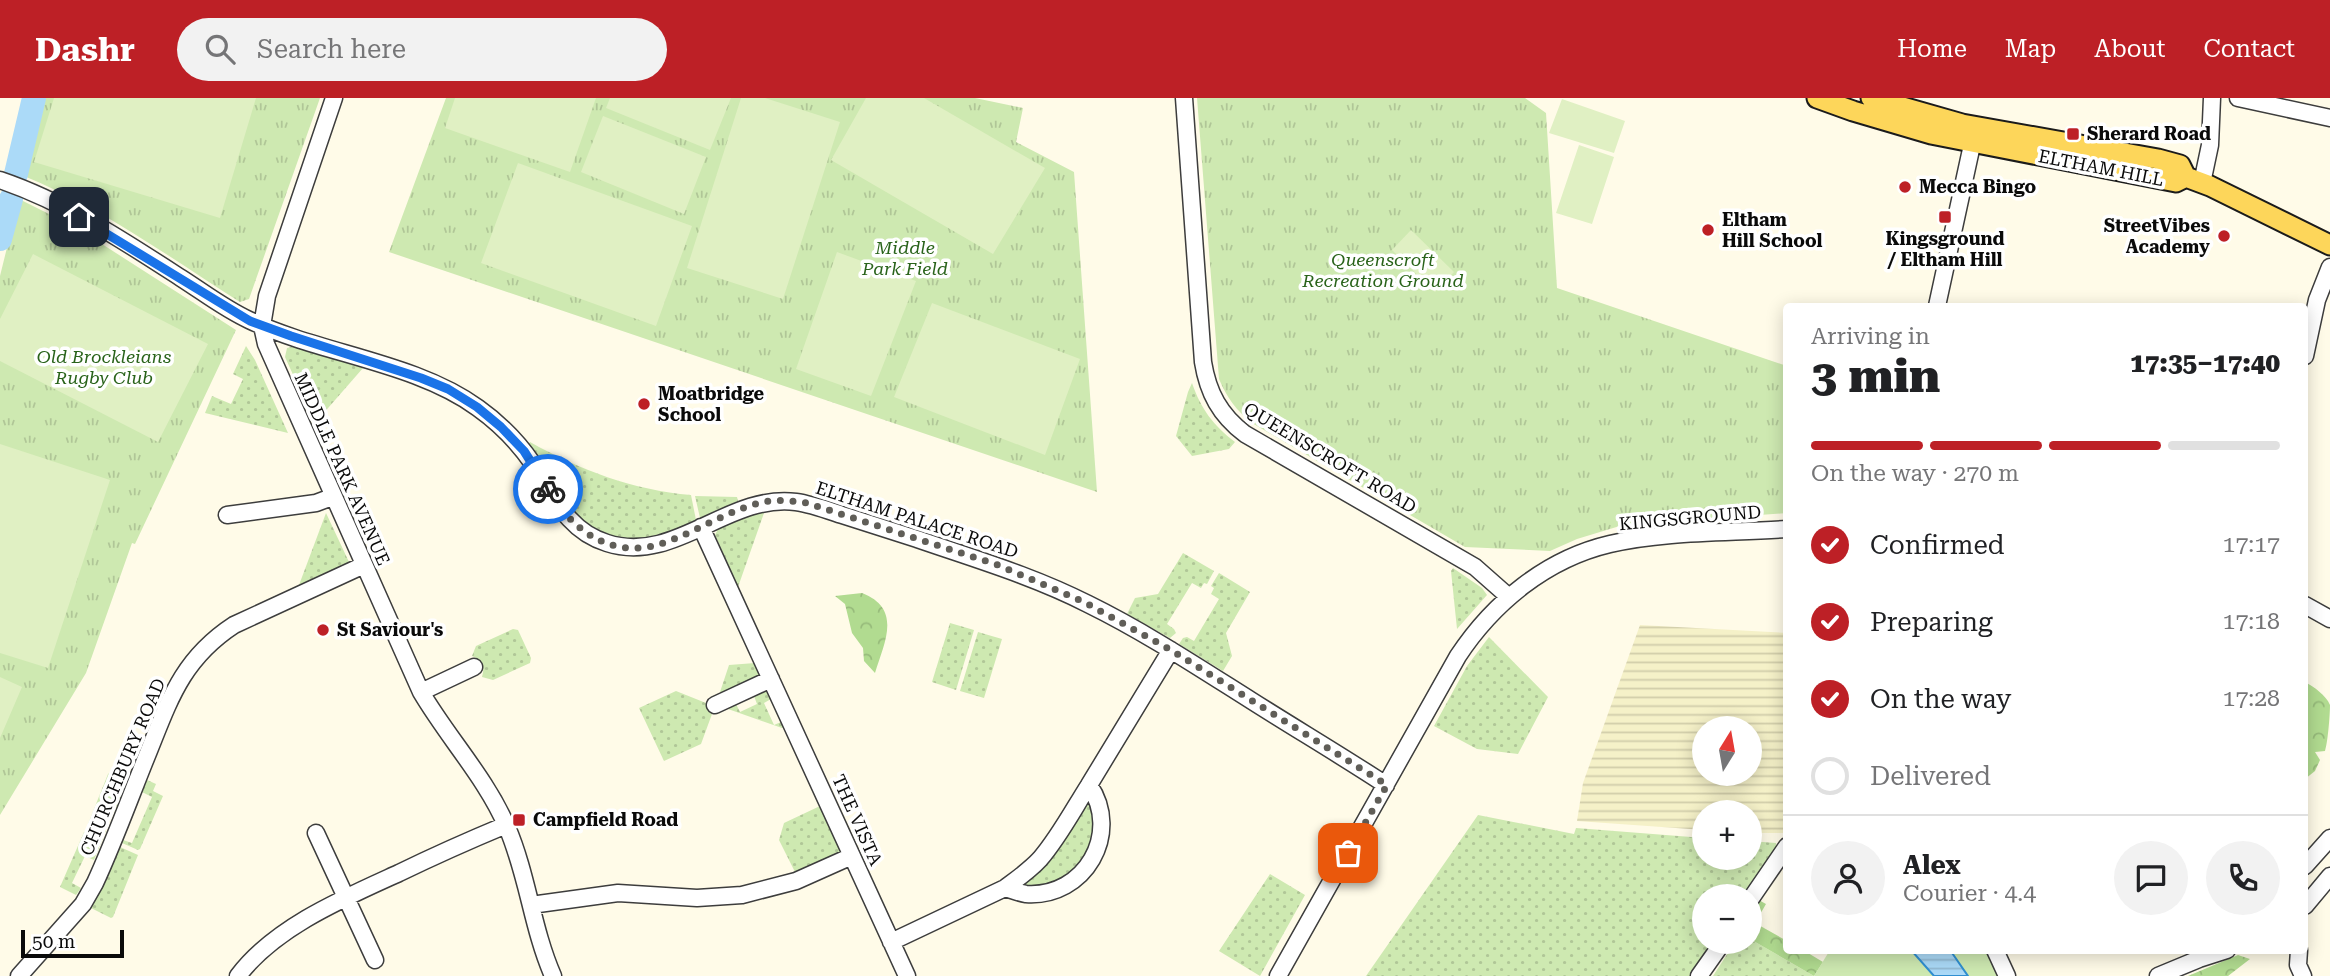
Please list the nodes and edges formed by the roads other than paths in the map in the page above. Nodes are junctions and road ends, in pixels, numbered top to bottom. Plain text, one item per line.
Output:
1 (334, 98) edge
2 (1184, 98) edge
3 (1817, 98) edge
4 (1871, 98) edge
5 (2212, 98) edge
6 (2238, 98) edge
7 (2330, 118) edge
8 (1974, 135) junction
9 (2194, 180) junction
10 (1, 181) edge
11 (2330, 245) edge
12 (2330, 267) edge
13 (1938, 303) edge
14 (262, 326) junction
15 (2308, 342) edge
16 (332, 497) junction
17 (227, 516) dead end
18 (701, 527) junction
19 (1783, 530) edge
20 (364, 565) junction
21 (1509, 597) junction
22 (2308, 607) edge
23 (2330, 619) edge
24 (1171, 650) junction
25 (474, 667) dead end
26 (771, 679) junction
27 (421, 692) junction
28 (715, 705) dead end
29 (1089, 785) junction
30 (1387, 785) junction
31 (506, 825) junction
32 (316, 832) dead end
33 (2330, 838) edge
34 (1783, 852) edge
35 (852, 856) junction
36 (2308, 863) edge
37 (2330, 876) edge
38 (1761, 884) edge
39 (1005, 888) junction
40 (347, 897) junction
41 (2308, 902) edge
42 (531, 905) junction
43 (891, 942) junction
44 (1715, 954) edge
45 (1997, 954) edge
46 (2215, 954) edge
47 (2299, 954) edge
48 (375, 960) dead end
49 (19, 976) edge
50 (238, 976) edge
51 (553, 976) edge
52 (907, 976) edge
53 (1278, 976) edge
54 (1699, 976) edge
55 (2007, 976) edge
56 (2158, 976) edge
57 (2303, 976) edge

1 - 14 street, MIDDLE PARK AVENUE
2 - 21 street, QUEENSCROFT ROAD
3 - 8 main road, ELTHAM HILL
4 - 8 main road, ELTHAM HILL
5 - 9 street
6 - 7 street
8 - 9 main road, ELTHAM HILL
8 - 13 street
9 - 11 main road, ELTHAM HILL
10 - 14 street, ELTHAM PALACE ROAD
12 - 15 street
14 - 16 street, MIDDLE PARK AVENUE
14 - 18 street, ELTHAM PALACE ROAD
16 - 17 street
16 - 20 street, MIDDLE PARK AVENUE
18 - 24 street, ELTHAM PALACE ROAD
18 - 26 street, THE VISTA
19 - 21 street, KINGSGROUND
20 - 27 street, MIDDLE PARK AVENUE
20 - 49 street, CHURCHBURY ROAD
21 - 30 street, KINGSGROUND
22 - 23 street
24 - 29 street
24 - 30 street, ELTHAM PALACE ROAD
25 - 27 street
26 - 28 street
26 - 35 street, THE VISTA
27 - 31 street, MIDDLE PARK AVENUE
29 - 39 street
29 - 39 street
30 - 53 street, KINGSGROUND
31 - 40 street
31 - 42 street, MIDDLE PARK AVENUE
32 - 40 street
33 - 36 street
34 - 38 street
35 - 42 street
35 - 43 street, THE VISTA
37 - 41 street
39 - 43 street
40 - 48 street
40 - 50 street
42 - 51 street, MIDDLE PARK AVENUE
43 - 52 street, THE VISTA
44 - 54 street
45 - 55 street
46 - 56 street
47 - 57 street

